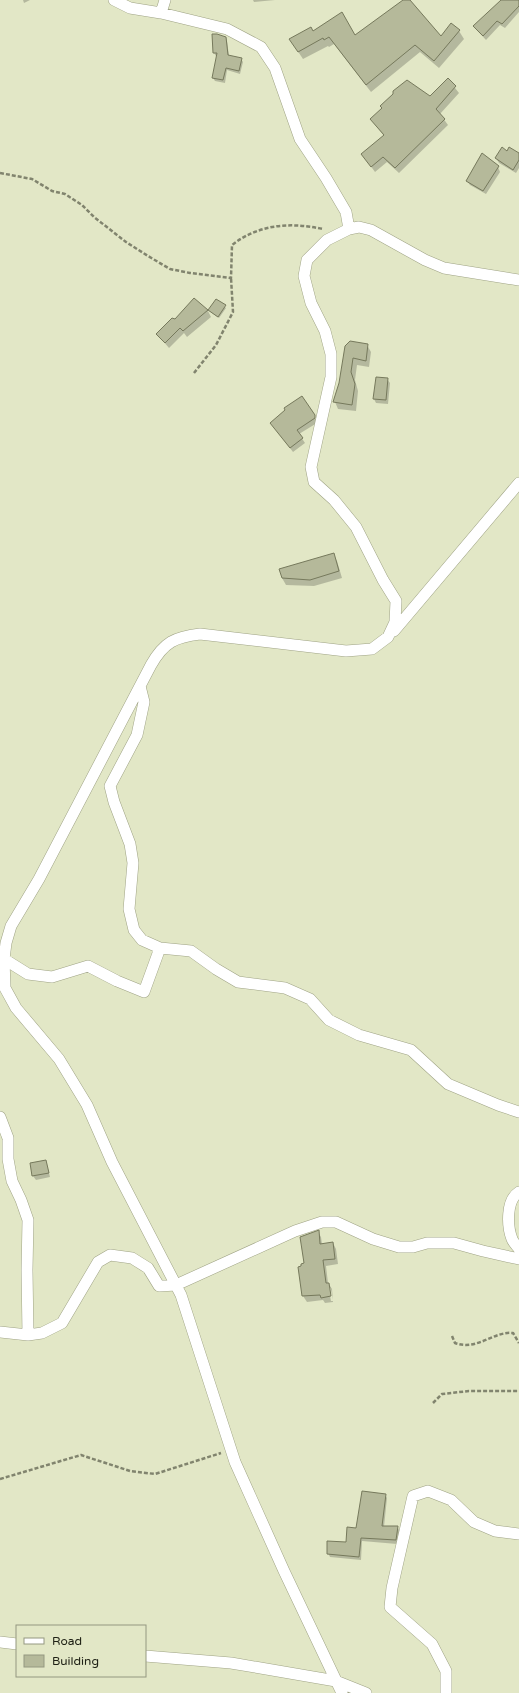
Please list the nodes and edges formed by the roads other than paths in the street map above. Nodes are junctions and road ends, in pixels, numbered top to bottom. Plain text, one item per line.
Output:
1 (114, 0) edge
2 (165, 0) edge
3 (162, 13) junction
4 (345, 231) junction
5 (519, 280) edge
6 (519, 483) edge
7 (388, 637) junction
8 (140, 686) junction
9 (160, 948) junction
10 (2, 959) edge
11 (519, 1112) edge
12 (0, 1118) edge
13 (519, 1192) edge
14 (519, 1249) edge
15 (519, 1259) edge
16 (176, 1285) junction
17 (0, 1332) edge
18 (28, 1335) junction
19 (519, 1534) edge
20 (0, 1642) edge
21 (16, 1644) edge
22 (146, 1656) edge
23 (336, 1681) junction
24 (342, 1693) edge
25 (366, 1693) edge
26 (446, 1693) edge

1 - 3 street
2 - 3 street
3 - 4 street
4 - 5 street
4 - 7 street
6 - 7 street
7 - 8 street
8 - 9 street
8 - 10 street
9 - 10 street
9 - 11 street
10 - 16 street
12 - 18 street
13 - 14 street
15 - 16 street
16 - 18 street
16 - 23 street
17 - 18 street
19 - 26 street
20 - 21 street
22 - 23 street
23 - 24 street
23 - 25 street

